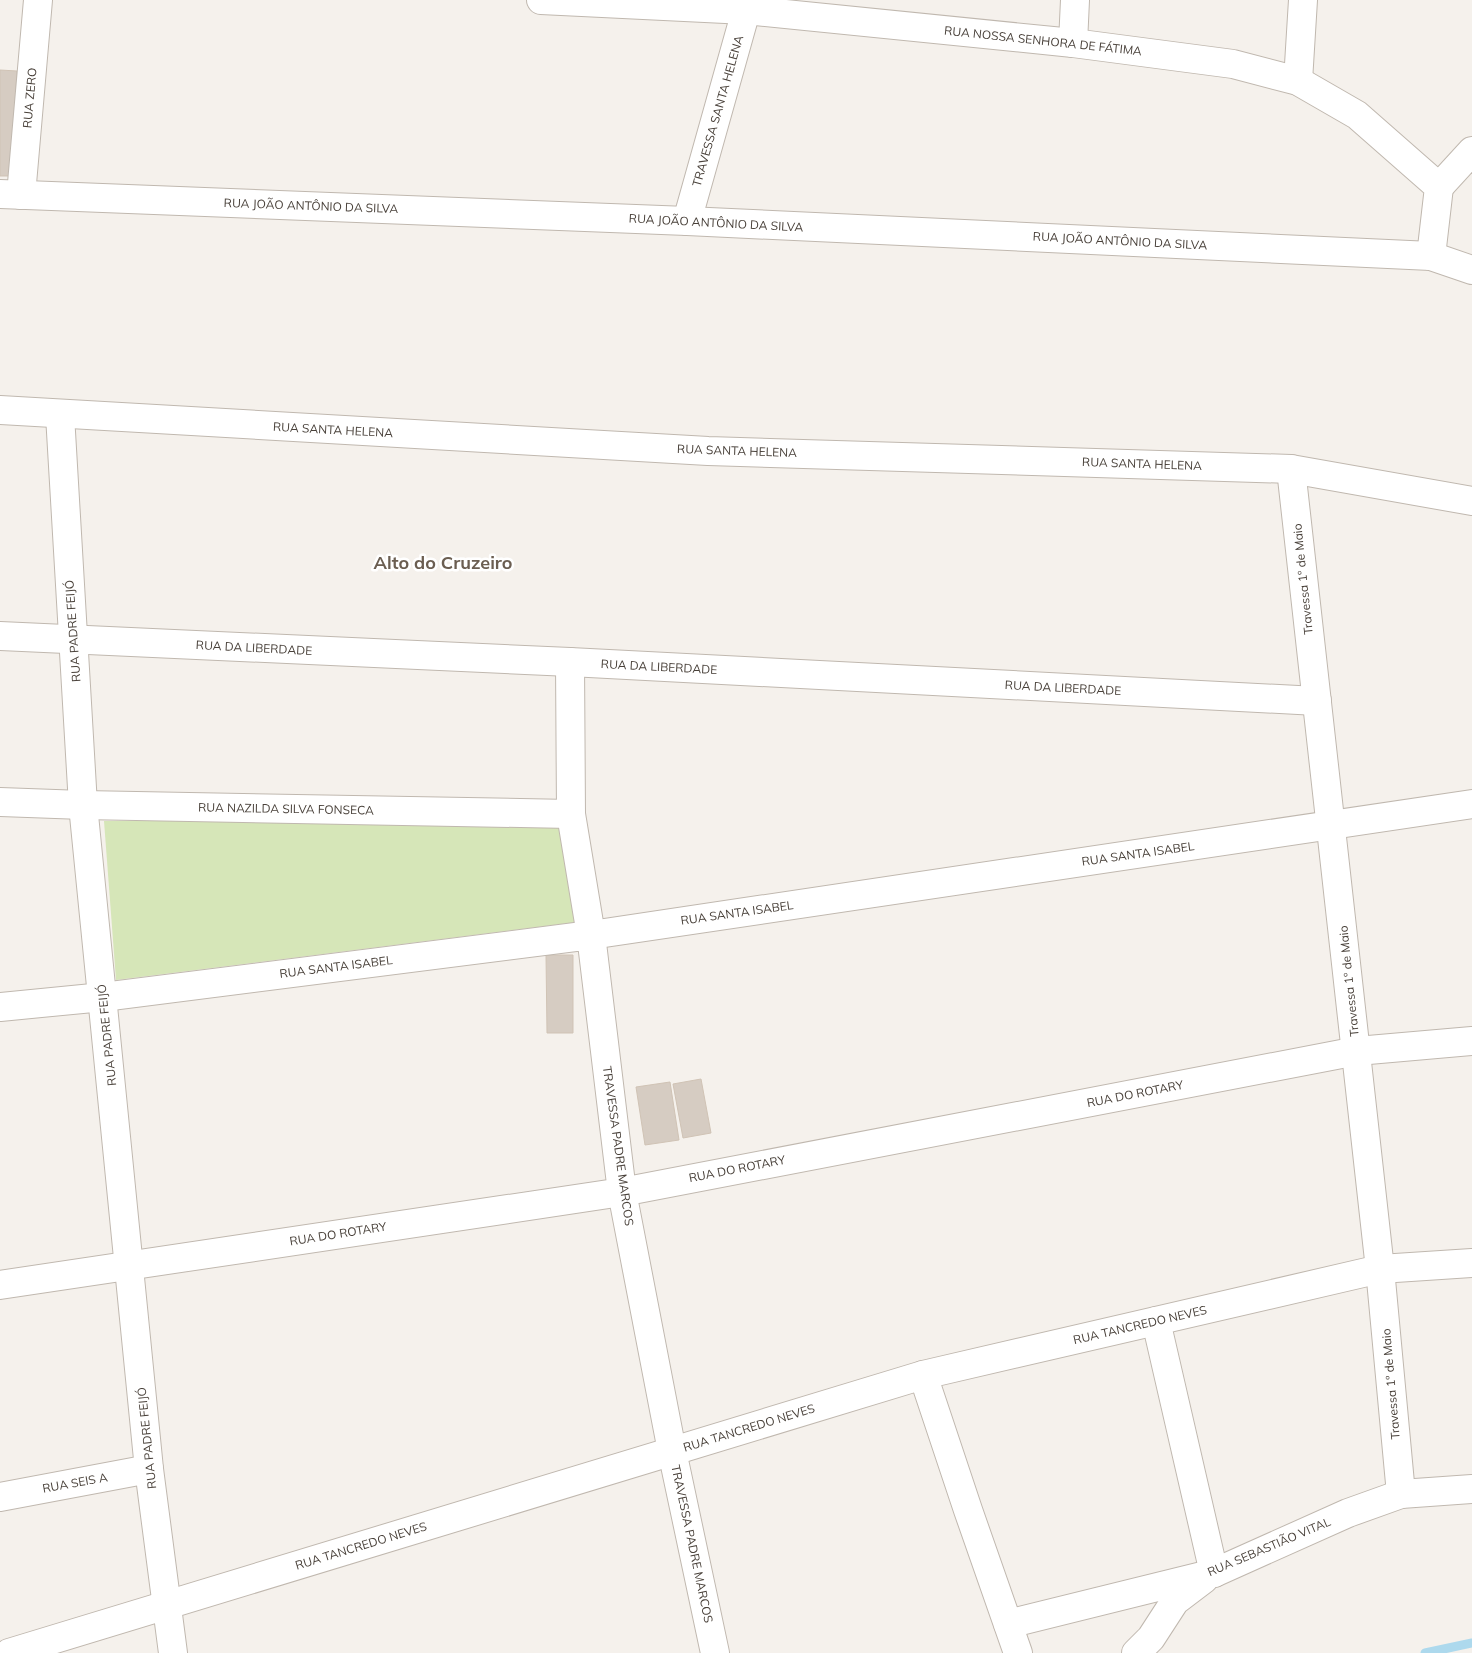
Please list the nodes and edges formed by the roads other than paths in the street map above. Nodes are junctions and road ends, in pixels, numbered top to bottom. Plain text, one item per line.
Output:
1 (38, 0) edge
2 (541, 0) edge
3 (1075, 0) edge
4 (1303, 0) edge
5 (748, 5) edge
6 (1074, 43) junction
7 (1298, 81) junction
8 (1472, 151) edge
9 (1439, 187) junction
10 (10, 195) edge
11 (687, 221) junction
12 (1432, 256) junction
13 (1472, 270) edge
14 (0, 410) edge
15 (60, 415) junction
16 (1291, 469) junction
17 (1472, 501) edge
18 (0, 636) edge
19 (74, 640) junction
20 (570, 662) junction
21 (1317, 701) junction
22 (0, 802) edge
23 (1472, 804) edge
24 (83, 805) junction
25 (571, 814) junction
26 (1331, 825) junction
27 (591, 935) junction
28 (103, 997) junction
29 (0, 1007) edge
30 (1472, 1041) edge
31 (1357, 1051) junction
32 (622, 1192) junction
33 (1472, 1263) edge
34 (130, 1265) junction
35 (1380, 1269) junction
36 (0, 1284) edge
37 (1156, 1321) junction
38 (923, 1375) junction
39 (672, 1451) junction
40 (149, 1469) junction
41 (1472, 1489) edge
42 (1401, 1494) junction
43 (0, 1497) edge
44 (1214, 1573) junction
45 (168, 1604) junction
46 (1008, 1624) junction
47 (9, 1653) edge
48 (173, 1653) edge
49 (714, 1653) edge
50 (1018, 1653) edge
51 (1136, 1653) edge

1 - 10 street, RUA ZERO
2 - 5 street, RUA NOSSA SENHORA DE FÁTIMA
3 - 6 street
4 - 7 street
5 - 6 street, RUA NOSSA SENHORA DE FÁTIMA
5 - 11 street, TRAVESSA SANTA HELENA
6 - 7 street, RUA NOSSA SENHORA DE FÁTIMA
7 - 9 street, RUA NOSSA SENHORA DE FÁTIMA
8 - 9 street
9 - 12 street
10 - 11 street, RUA JOÃO ANTÔNIO DA SILVA
11 - 12 street, RUA JOÃO ANTÔNIO DA SILVA
12 - 13 street, RUA JOÃO ANTÔNIO DA SILVA
14 - 15 street, RUA SANTA HELENA
15 - 16 street, RUA SANTA HELENA
15 - 19 street, RUA PADRE FEIJÓ
16 - 17 street, RUA SANTA HELENA
16 - 21 street, Travessa 1º de Maio
18 - 19 street, RUA DA LIBERDADE
19 - 20 street, RUA DA LIBERDADE
19 - 24 street, RUA PADRE FEIJÓ
20 - 21 street, RUA DA LIBERDADE
20 - 25 street, TRAVESSA PADRE MARCOS
21 - 26 street, Travessa 1º de Maio
22 - 24 street, RUA NAZILDA SILVA FONSECA
23 - 26 street, RUA SANTA ISABEL
24 - 25 street, RUA NAZILDA SILVA FONSECA
24 - 28 street, RUA PADRE FEIJÓ
25 - 27 street, TRAVESSA PADRE MARCOS
26 - 27 street, RUA SANTA ISABEL
26 - 31 street, Travessa 1º de Maio
27 - 28 street, RUA SANTA ISABEL
27 - 32 street, TRAVESSA PADRE MARCOS
28 - 29 street, RUA SANTA ISABEL
28 - 34 street, RUA PADRE FEIJÓ
30 - 31 street, RUA DO ROTARY
31 - 32 street, RUA DO ROTARY
31 - 35 street, Travessa 1º de Maio
32 - 34 street, RUA DO ROTARY
32 - 39 street, TRAVESSA PADRE MARCOS
33 - 35 street, RUA TANCREDO NEVES
34 - 36 street, RUA DO ROTARY
34 - 40 street, RUA PADRE FEIJÓ
35 - 37 street, RUA TANCREDO NEVES
35 - 42 street, Travessa 1º de Maio
37 - 38 street, RUA TANCREDO NEVES
37 - 44 street
38 - 39 street, RUA TANCREDO NEVES
38 - 46 street
39 - 45 street, RUA TANCREDO NEVES
39 - 49 street, TRAVESSA PADRE MARCOS
40 - 43 street, RUA SEIS A
40 - 45 street, RUA PADRE FEIJÓ
41 - 42 street, RUA SEBASTIÃO VITAL
42 - 44 street, RUA SEBASTIÃO VITAL
44 - 46 street, RUA SEBASTIÃO VITAL
44 - 51 street
45 - 47 street, RUA TANCREDO NEVES
45 - 48 street, RUA PADRE FEIJÓ
46 - 50 street

